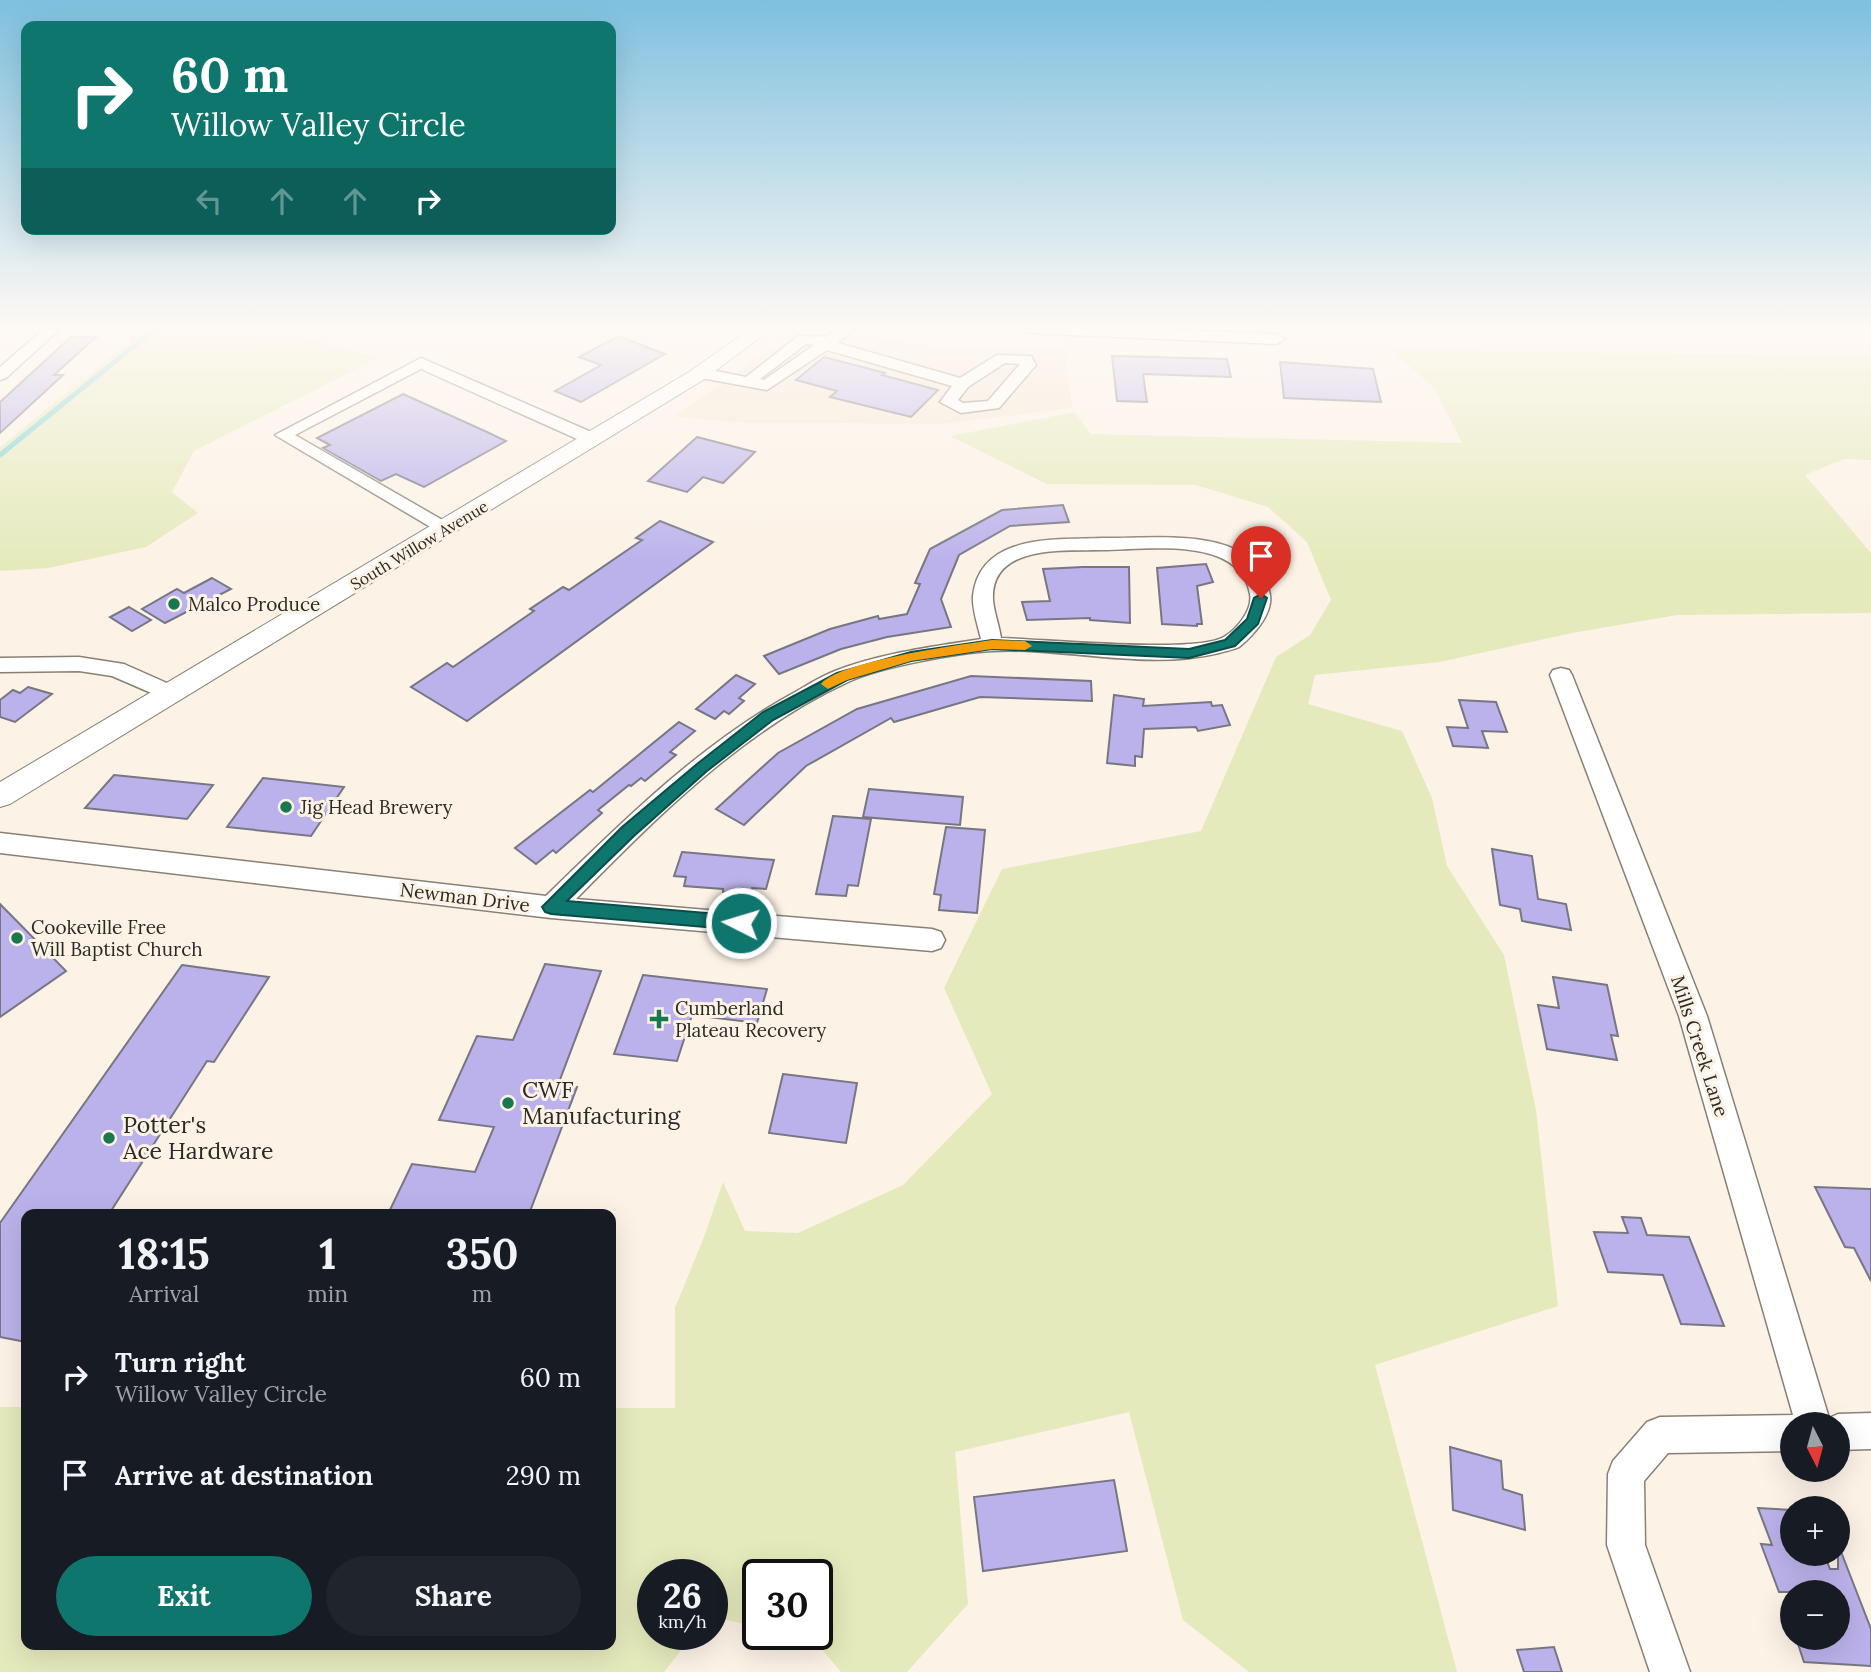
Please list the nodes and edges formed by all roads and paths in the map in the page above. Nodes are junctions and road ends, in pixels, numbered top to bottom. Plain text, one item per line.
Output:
1 (337, 407) edge
2 (519, 407) edge
3 (645, 407) edge
4 (592, 439) junction
5 (444, 529) junction
6 (992, 644) junction
7 (0, 665) edge
8 (1562, 675) dead end
9 (170, 693) junction
10 (0, 796) edge
11 (0, 843) edge
12 (551, 907) junction
13 (932, 940) dead end
14 (1809, 1412) edge
15 (1871, 1430) edge
16 (1850, 1431) edge
17 (1780, 1433) edge
18 (1670, 1672) edge

1 - 5 street
2 - 4 street
3 - 4 main road, South Willow Avenue
4 - 5 main road, South Willow Avenue
5 - 9 main road, South Willow Avenue
6 - 6 street
6 - 12 street
7 - 9 street
8 - 14 street, Mills Creek Lane
9 - 10 main road, South Willow Avenue
11 - 12 street, Newman Drive
12 - 13 street, Newman Drive
15 - 16 street
17 - 18 street

